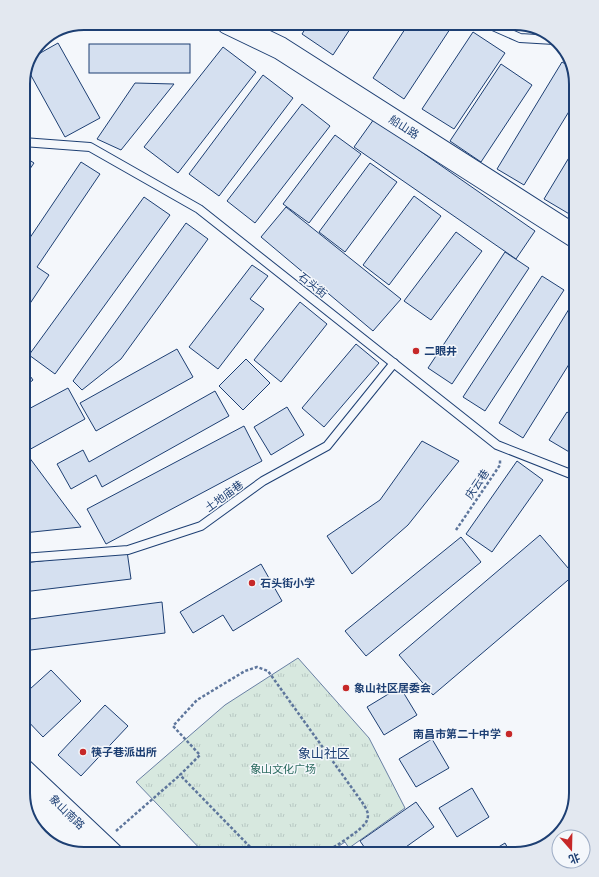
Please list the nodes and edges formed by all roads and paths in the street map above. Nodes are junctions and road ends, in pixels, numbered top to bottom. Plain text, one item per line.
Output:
1 (243, 30) edge
2 (502, 30) edge
3 (546, 40) edge
4 (30, 143) edge
5 (569, 233) edge
6 (394, 363) junction
7 (497, 445) junction
8 (569, 473) edge
9 (456, 530) dead end
10 (30, 557) edge
11 (180, 774) junction
12 (30, 777) edge
13 (30, 798) edge
14 (96, 847) edge
15 (97, 847) edge
16 (103, 847) edge
17 (250, 847) edge
18 (334, 847) edge

1 - 5 street, 船山路
2 - 3 lane
4 - 6 lane, 石头街
6 - 7 lane, 石头街
6 - 10 lane, 土地庙巷
7 - 8 lane, 石头街
7 - 9 path, 庆云巷
11 - 16 path
11 - 17 path
11 - 18 path
12 - 15 street, 象山南路
13 - 14 street, 象山南路

